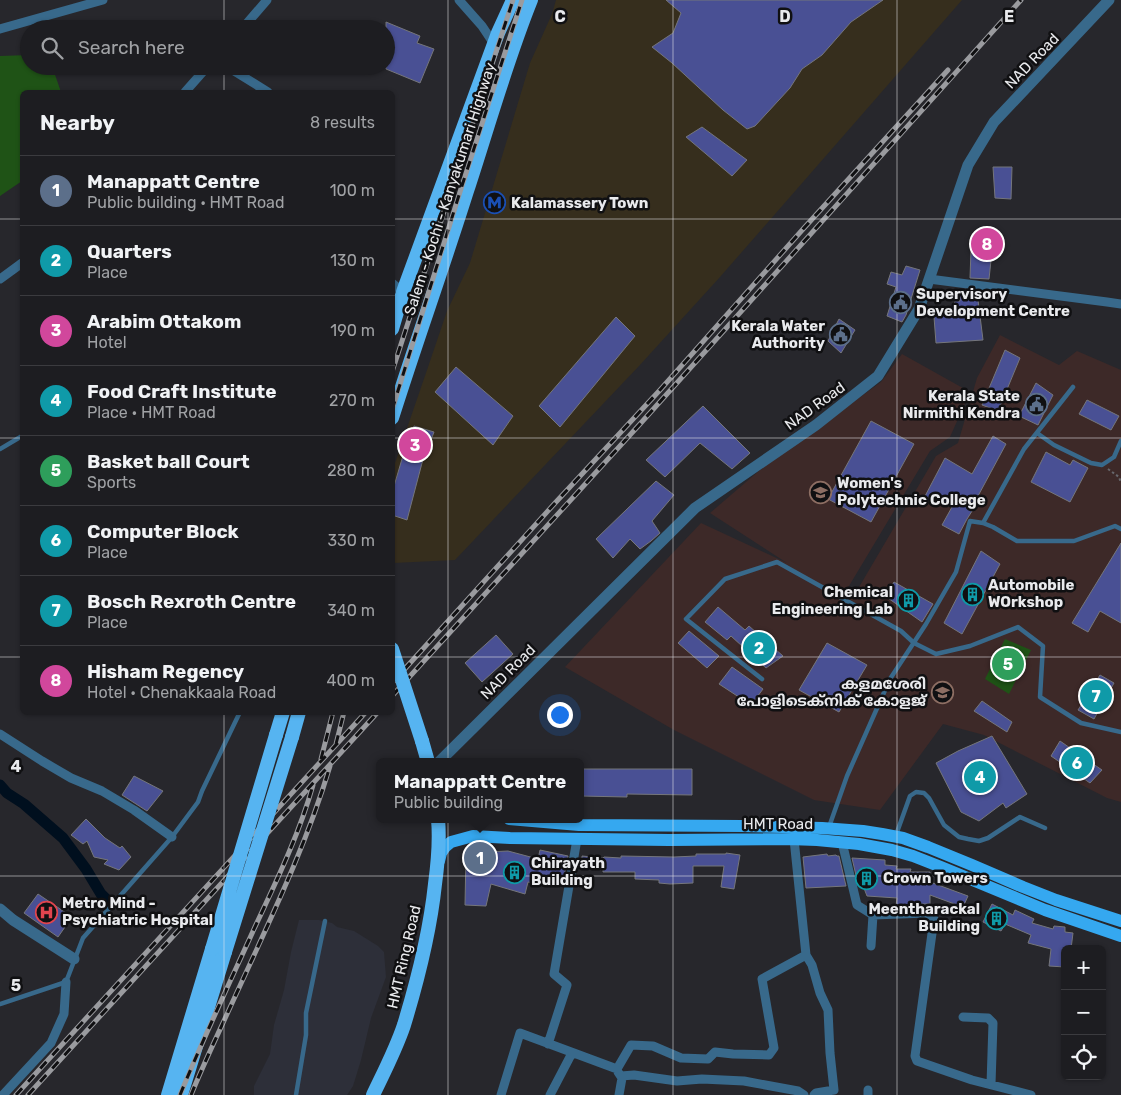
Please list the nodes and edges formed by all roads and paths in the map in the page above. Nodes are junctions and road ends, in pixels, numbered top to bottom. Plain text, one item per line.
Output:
1 (102, 0) edge
2 (267, 0) edge
3 (458, 0) edge
4 (513, 0) edge
5 (531, 0) edge
6 (1109, 0) edge
7 (32, 20) edge
8 (250, 20) edge
9 (20, 23) edge
10 (0, 29) edge
11 (494, 44) junction
12 (200, 75) edge
13 (241, 75) edge
14 (187, 90) edge
15 (265, 90) edge
16 (20, 264) edge
17 (929, 278) junction
18 (0, 279) edge
19 (398, 287) edge
20 (1121, 304) edge
21 (395, 313) edge
22 (1073, 387) dead end
23 (395, 409) edge
24 (1037, 433) junction
25 (20, 437) edge
26 (1121, 441) edge
27 (0, 449) edge
28 (1102, 465) junction
29 (1121, 483) edge
30 (983, 523) junction
31 (1121, 529) edge
32 (914, 643) junction
33 (395, 658) edge
34 (762, 679) dead end
35 (239, 715) edge
36 (282, 715) edge
37 (298, 715) edge
38 (1121, 732) edge
39 (0, 734) edge
40 (427, 758) edge
41 (443, 758) edge
42 (438, 823) edge
43 (556, 823) edge
44 (829, 828) junction
45 (1045, 828) dead end
46 (895, 837) junction
47 (172, 838) junction
48 (577, 838) junction
49 (794, 839) junction
50 (842, 842) junction
51 (437, 868) junction
52 (0, 909) edge
53 (873, 915) junction
54 (325, 921) dead end
55 (1121, 921) edge
56 (1121, 936) edge
57 (871, 946) dead end
58 (218, 951) junction
59 (806, 956) junction
60 (74, 959) junction
61 (66, 982) junction
62 (0, 1004) edge
63 (202, 1006) junction
64 (963, 1017) dead end
65 (548, 1044) junction
66 (572, 1053) junction
67 (619, 1073) junction
68 (991, 1084) junction
69 (3, 1095) edge
70 (168, 1095) edge
71 (181, 1095) edge
72 (296, 1095) edge
73 (373, 1095) edge
74 (501, 1095) edge
75 (550, 1095) edge
76 (620, 1095) edge
77 (804, 1095) edge
78 (814, 1095) edge
79 (1031, 1095) edge

1 - 7 street
2 - 8 street
3 - 11 street
4 - 11 highway, Salem - Kochi - Kanyakumari Highway
5 - 23 highway, Salem - Kochi - Kanyakumari Highway
6 - 17 street, NAD Road
9 - 10 street
11 - 19 highway, Salem - Kochi - Kanyakumari Highway
12 - 14 street
13 - 15 street
16 - 18 street
17 - 20 street
17 - 41 street, NAD Road
19 - 21 highway, Salem - Kochi - Kanyakumari Highway
22 - 24 lane
24 - 28 lane
24 - 30 lane
25 - 27 lane
26 - 28 lane
28 - 29 path
30 - 31 lane
30 - 32 lane
32 - 34 lane
32 - 38 lane
32 - 44 lane
33 - 40 highway, bridge
35 - 47 lane
36 - 58 highway, bridge
37 - 58 highway, bridge
39 - 47 street
42 - 51 highway, HMT Ring Road
43 - 44 main road, HMT Road
44 - 46 main road, HMT Road
45 - 46 lane
46 - 55 main road, HMT Road
47 - 60 lane
48 - 49 main road, HMT Road
48 - 51 main road, HMT Road
48 - 65 street
49 - 50 main road, HMT Road
49 - 59 street
50 - 53 street
50 - 56 main road, HMT Road
51 - 73 highway, HMT Ring Road
52 - 60 street
53 - 57 street
53 - 68 street
54 - 72 lane
58 - 63 highway
59 - 67 street
59 - 78 street
60 - 61 lane
61 - 62 lane
61 - 69 street
63 - 70 highway
63 - 71 highway
64 - 68 street
65 - 66 street
65 - 74 street
66 - 67 street
66 - 75 street
67 - 76 street
67 - 77 street
68 - 79 street

